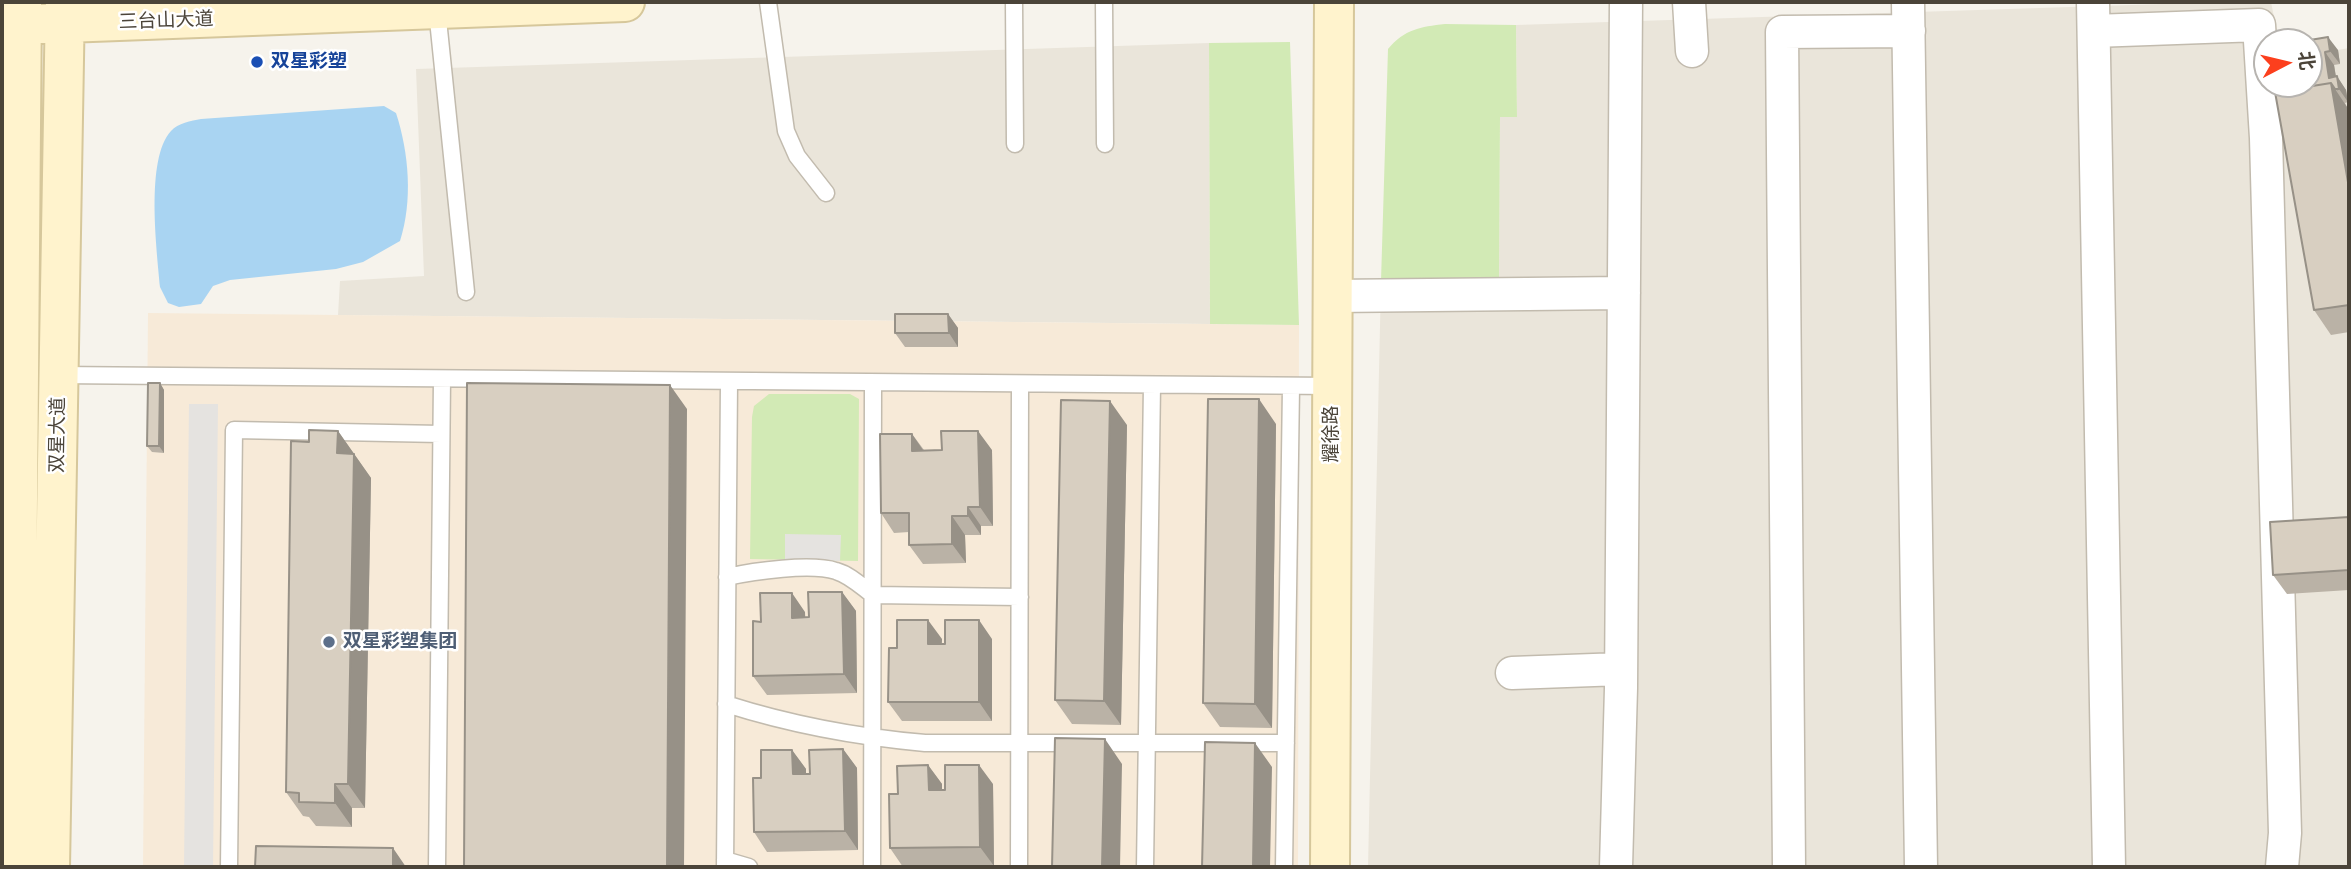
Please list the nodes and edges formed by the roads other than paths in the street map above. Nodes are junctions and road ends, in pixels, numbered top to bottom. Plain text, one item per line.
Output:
1 (625, 2) edge
2 (768, 2) edge
3 (1014, 2) edge
4 (1104, 2) edge
5 (1334, 2) edge
6 (1626, 2) edge
7 (1689, 2) edge
8 (436, 10) junction
9 (65, 14) edge
10 (15, 16) edge
11 (1908, 16) edge
12 (2094, 17) edge
13 (1692, 51) dead end
14 (1105, 144) dead end
15 (1014, 145) dead end
16 (826, 193) dead end
17 (466, 292) dead end
18 (1624, 293) junction
19 (1333, 296) junction
20 (39, 375) junction
21 (442, 379) junction
22 (729, 382) junction
23 (873, 383) junction
24 (1020, 384) junction
25 (1152, 385) junction
26 (1332, 386) junction
27 (1291, 387) junction
28 (441, 434) junction
29 (727, 577) junction
30 (873, 595) junction
31 (1020, 597) junction
32 (1621, 669) junction
33 (1512, 673) dead end
34 (726, 704) junction
35 (872, 738) junction
36 (1019, 742) junction
37 (1147, 742) junction
38 (1286, 743) junction
39 (27, 815) edge
40 (725, 863) edge
41 (15, 867) edge
42 (50, 867) edge
43 (229, 867) edge
44 (437, 867) edge
45 (749, 867) edge
46 (872, 867) edge
47 (1018, 867) edge
48 (1145, 867) edge
49 (1284, 867) edge
50 (1330, 867) edge
51 (1616, 867) edge
52 (1789, 867) edge
53 (1921, 867) edge
54 (2109, 867) edge
55 (2282, 867) edge

1 - 8 street, 三台山大道
2 - 16 lane
3 - 15 lane
4 - 14 lane
5 - 19 street, 耀徐路
6 - 18 street
7 - 13 street
8 - 9 street, 三台山大道
8 - 17 lane
9 - 10 street, 三台山大道
9 - 20 street, 双星大道
10 - 20 street, 双星大道
11 - 52 street
11 - 53 street
12 - 54 street
12 - 55 street
18 - 19 street
18 - 32 street
19 - 26 street, 耀徐路
20 - 21 lane
20 - 39 street, 双星大道
21 - 22 lane
21 - 28 lane
22 - 23 lane
22 - 29 lane
23 - 24 lane
23 - 30 lane
24 - 25 lane
24 - 31 lane
25 - 27 lane
25 - 37 lane
26 - 27 lane
26 - 50 street, 耀徐路
27 - 38 lane
28 - 43 lane
28 - 44 lane
29 - 30 lane
29 - 34 lane
30 - 31 lane
30 - 35 lane
31 - 36 lane
32 - 33 street
32 - 51 street
34 - 35 lane
34 - 40 lane
35 - 36 lane
35 - 46 lane
36 - 37 lane
36 - 47 lane
37 - 38 lane
37 - 48 lane
38 - 49 lane
39 - 41 street, 双星大道
39 - 42 street, 双星大道
40 - 45 lane

